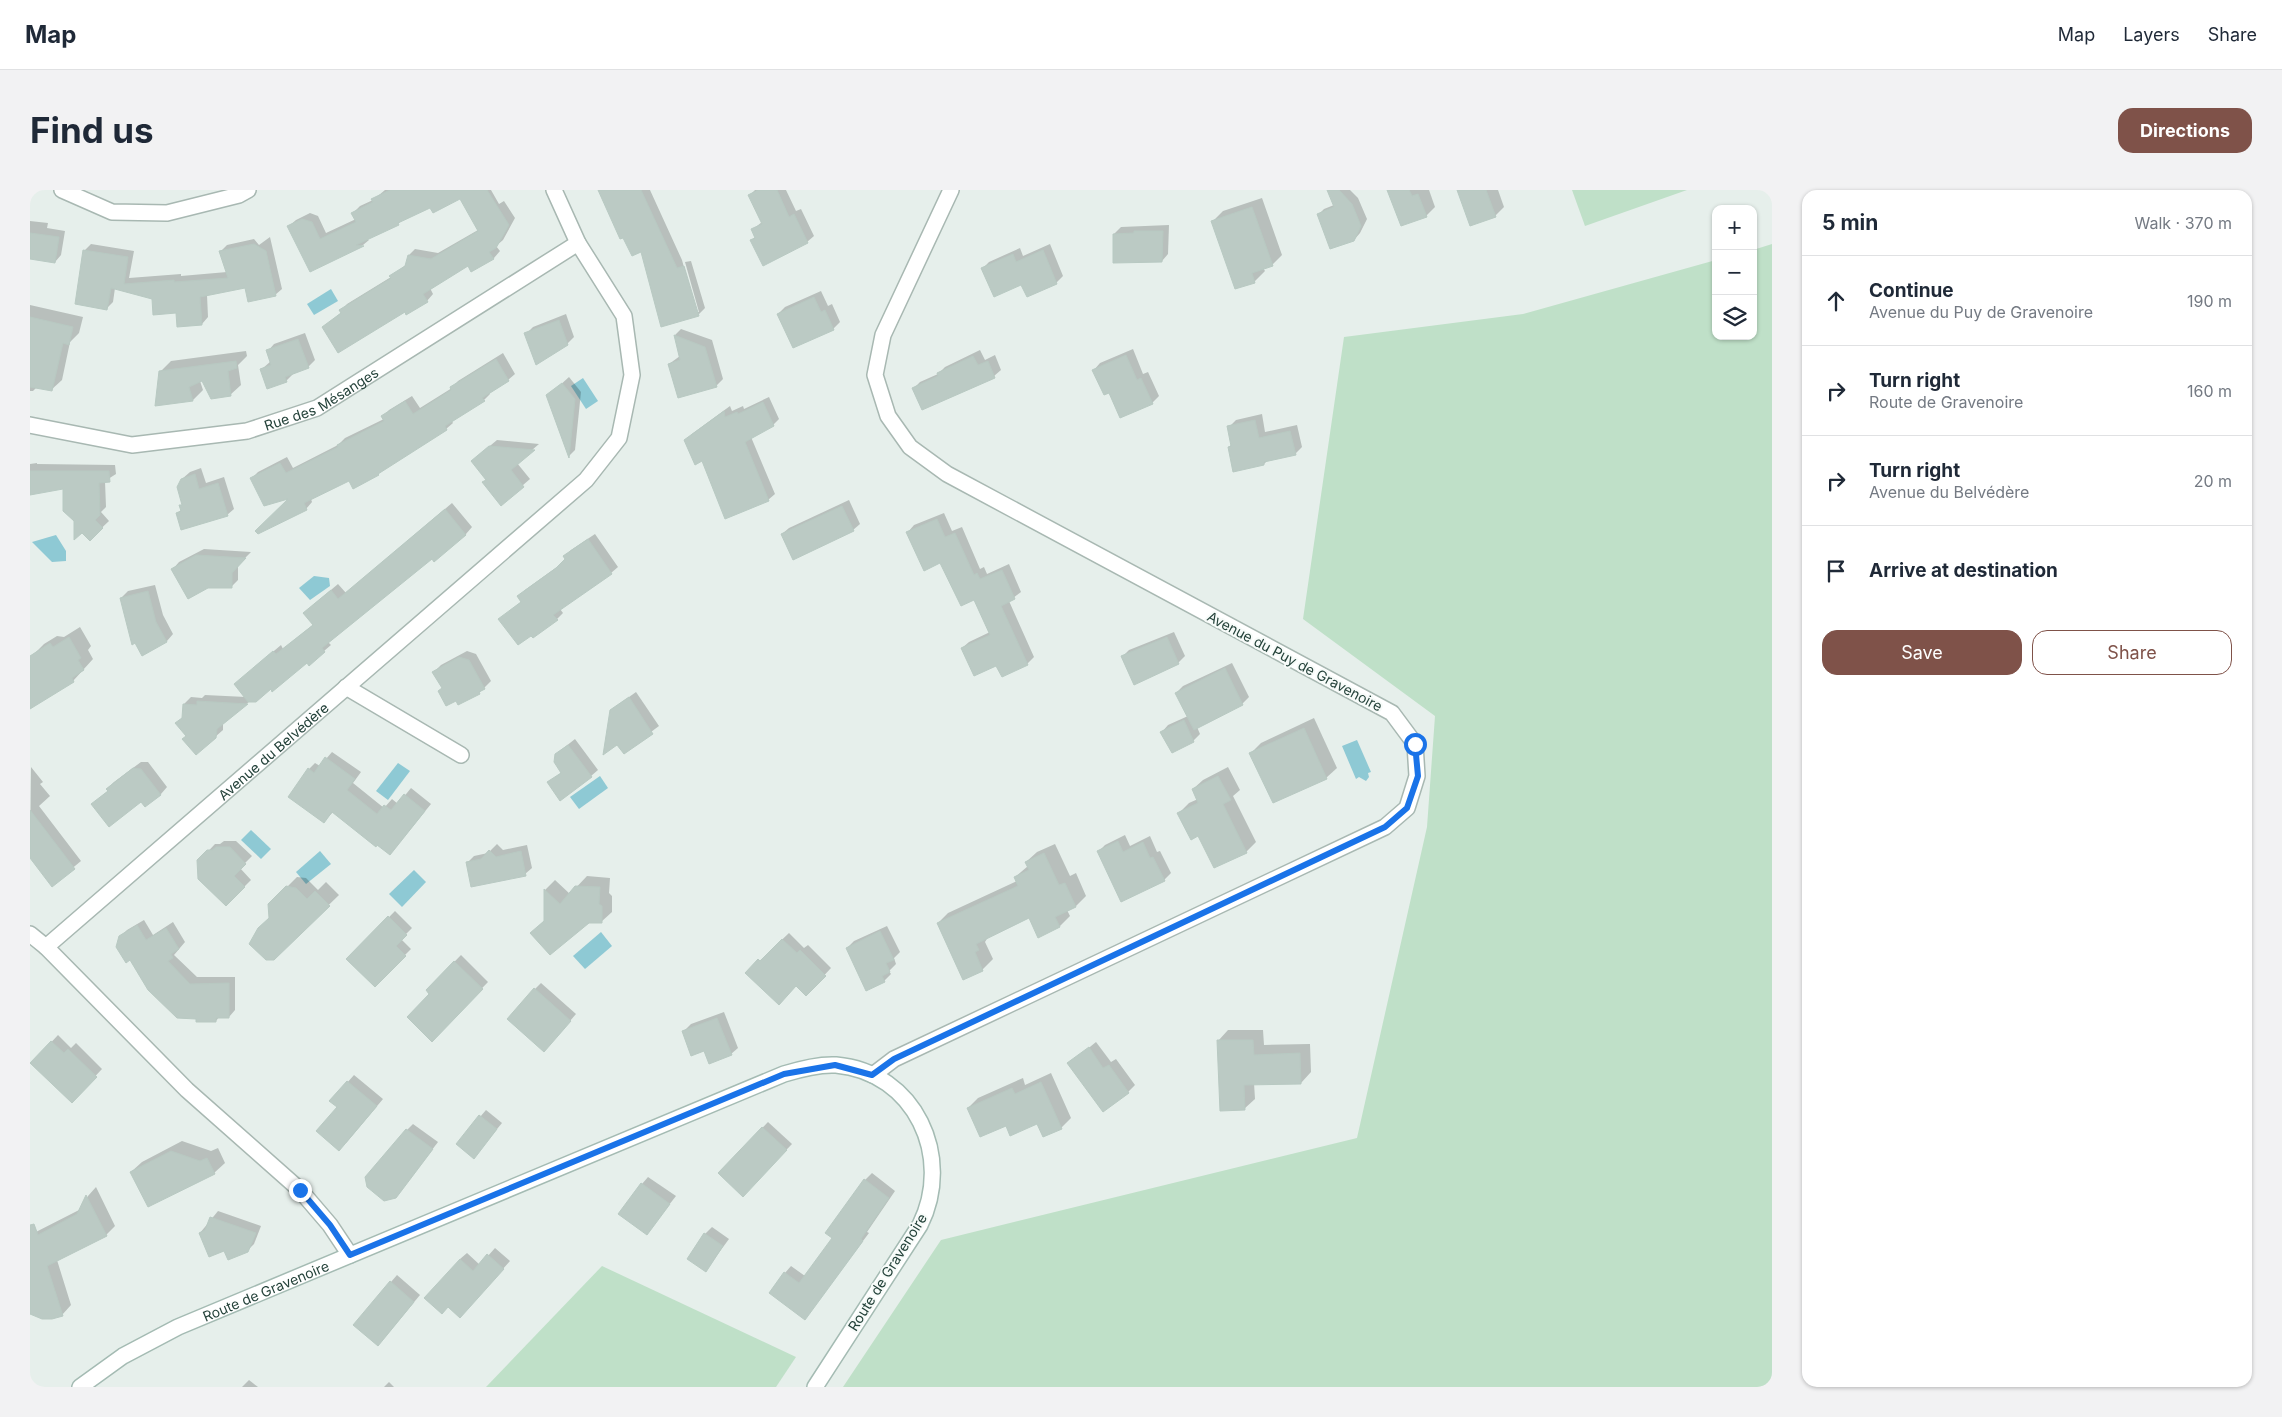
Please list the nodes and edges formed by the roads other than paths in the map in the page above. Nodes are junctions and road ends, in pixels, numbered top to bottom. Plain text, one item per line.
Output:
1 (62, 190) edge
2 (248, 190) edge
3 (554, 190) edge
4 (951, 190) edge
5 (578, 243) junction
6 (30, 424) edge
7 (346, 687) junction
8 (461, 755) dead end
9 (30, 934) edge
10 (46, 947) junction
11 (872, 1075) junction
12 (350, 1255) junction
13 (80, 1387) edge
14 (815, 1387) edge

1 - 2 street
3 - 5 street, Avenue du Belvédère
4 - 11 street, Avenue du Puy de Gravenoire
5 - 6 street, Rue des Mésanges
5 - 7 street, Avenue du Belvédère
7 - 8 street
7 - 10 street, Avenue du Belvédère
9 - 10 street
10 - 12 street
11 - 12 street, Route de Gravenoire
11 - 14 street, Route de Gravenoire
12 - 13 street, Route de Gravenoire

